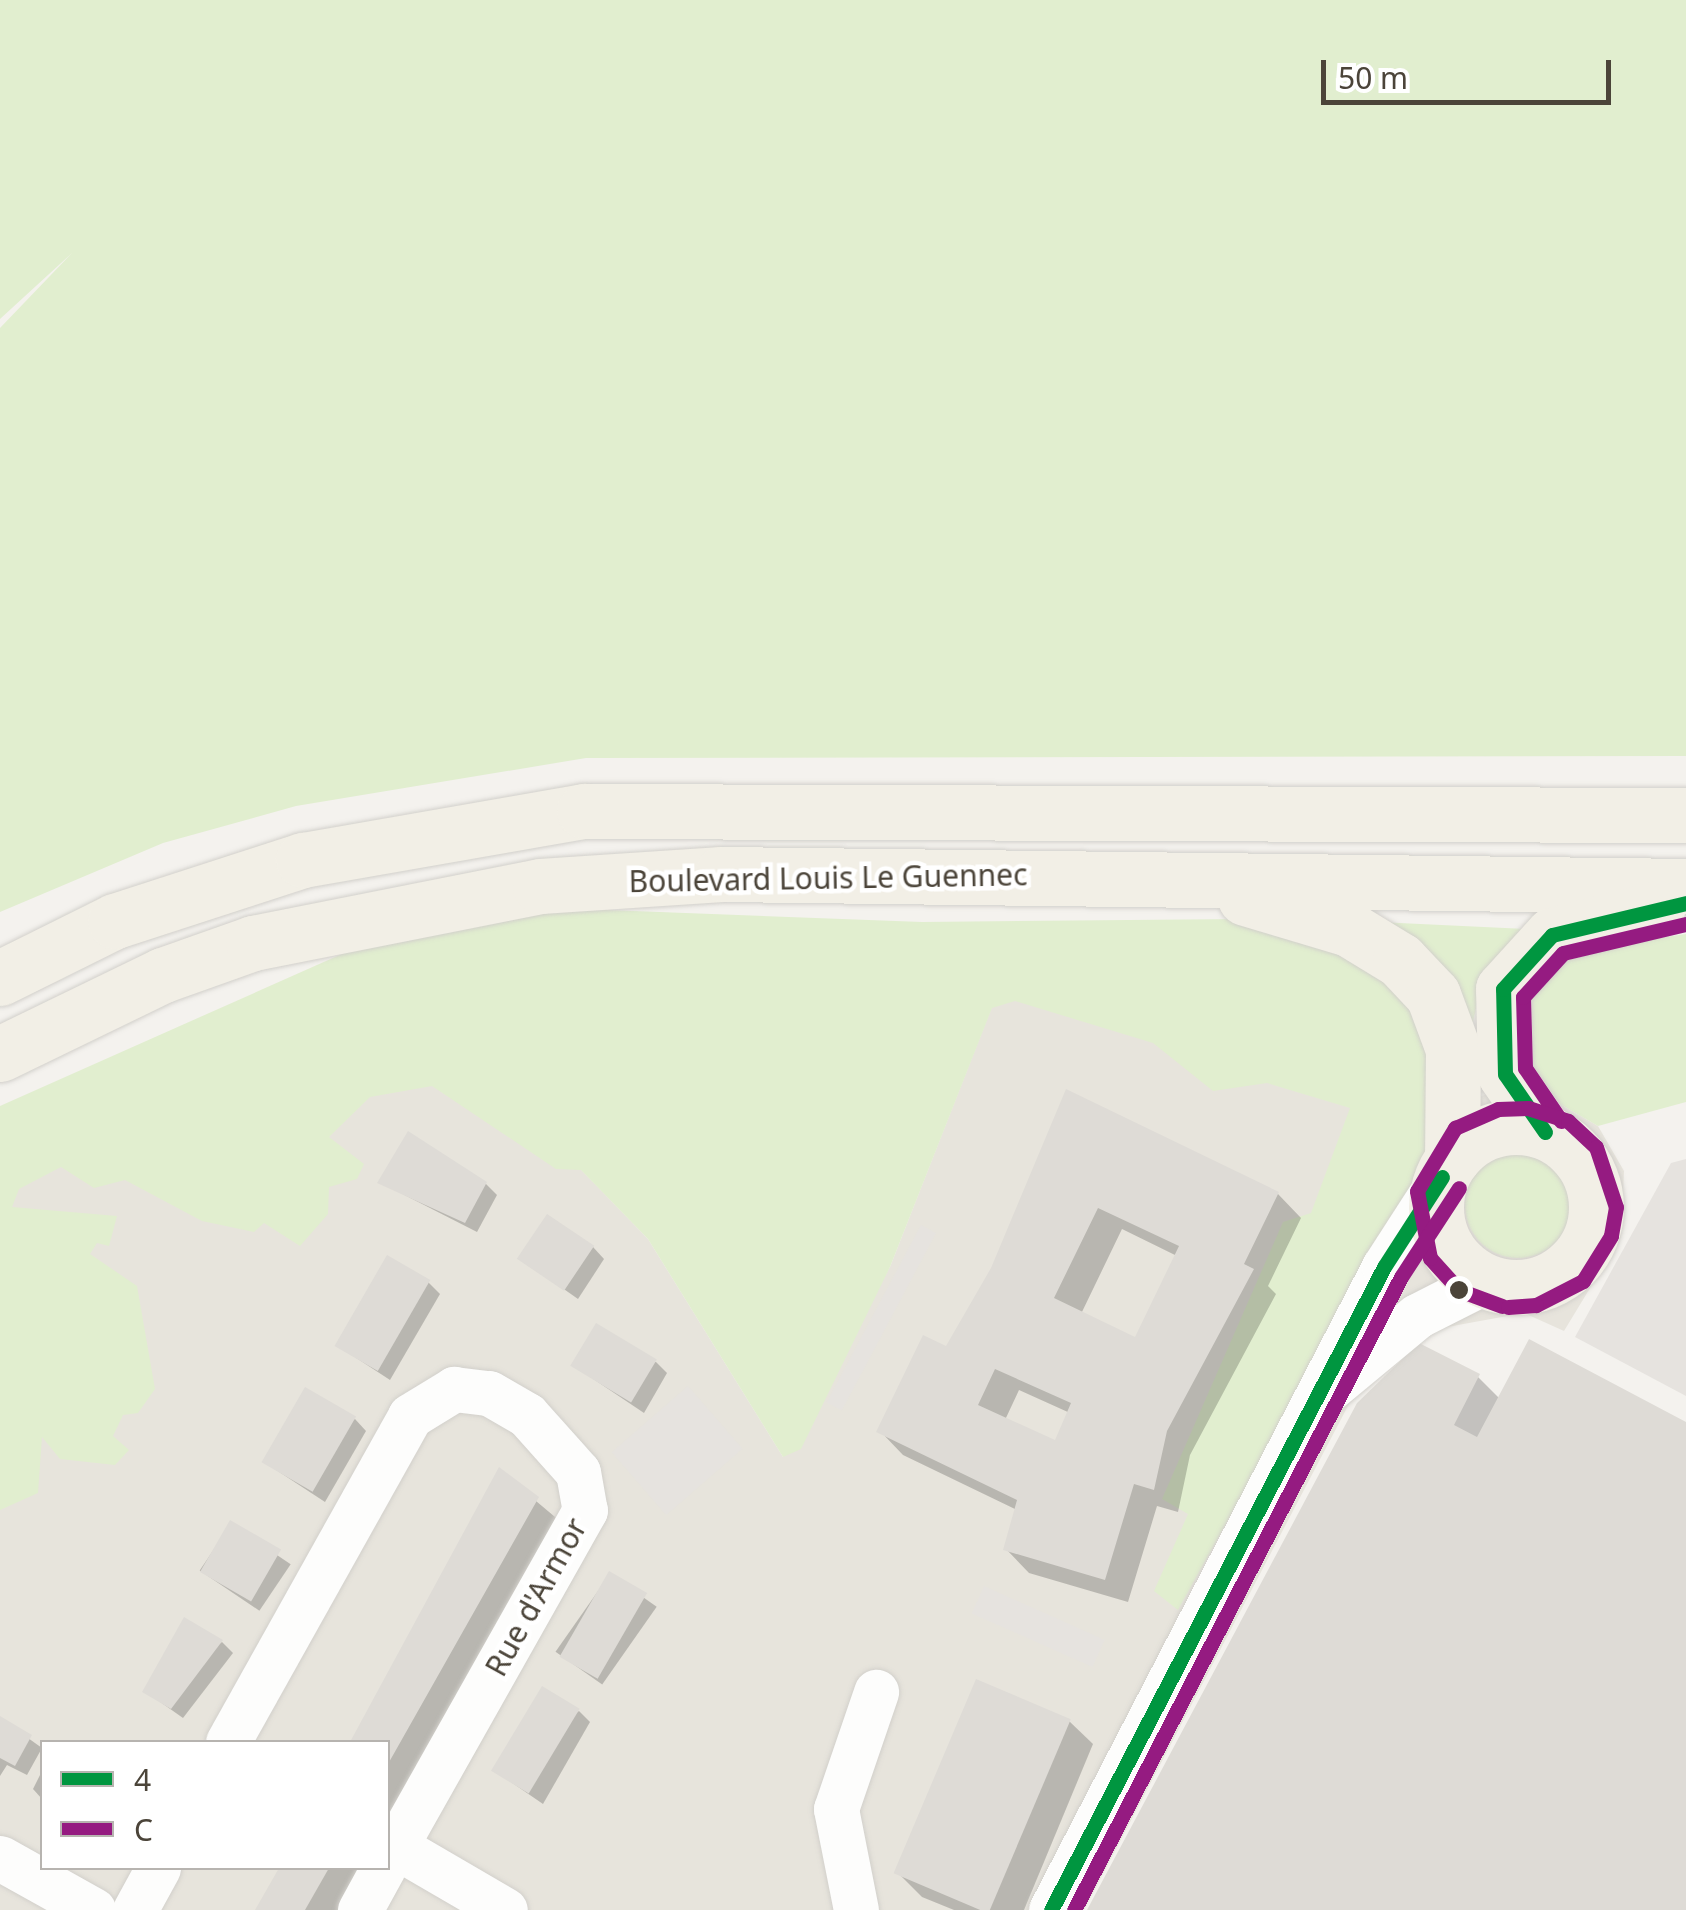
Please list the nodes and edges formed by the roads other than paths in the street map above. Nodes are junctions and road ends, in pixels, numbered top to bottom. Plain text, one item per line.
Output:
1 (1686, 815) edge
2 (1160, 876) junction
3 (1686, 886) edge
4 (1686, 903) edge
5 (0, 978) edge
6 (0, 1054) edge
7 (1545, 1132) junction
8 (1447, 1168) junction
9 (1486, 1281) junction
10 (1318, 1397) junction
11 (876, 1692) dead end
12 (229, 1740) edge
13 (390, 1856) edge
14 (0, 1858) edge
15 (390, 1858) edge
16 (157, 1870) edge
17 (382, 1870) edge
18 (94, 1910) edge
19 (135, 1910) edge
20 (360, 1910) edge
21 (505, 1910) edge
22 (856, 1910) edge
23 (1051, 1910) edge

1 - 5 main road
2 - 3 main road, Boulevard Louis Le Guennec
2 - 6 main road, Boulevard Louis Le Guennec
2 - 8 main road
4 - 7 main road
7 - 8 main road
7 - 9 main road
8 - 9 main road
8 - 10 street
9 - 10 street
10 - 23 street
11 - 22 street
12 - 13 street, Rue d'Armor
14 - 18 street
15 - 21 street
16 - 19 street
17 - 20 street, Rue d'Armor

